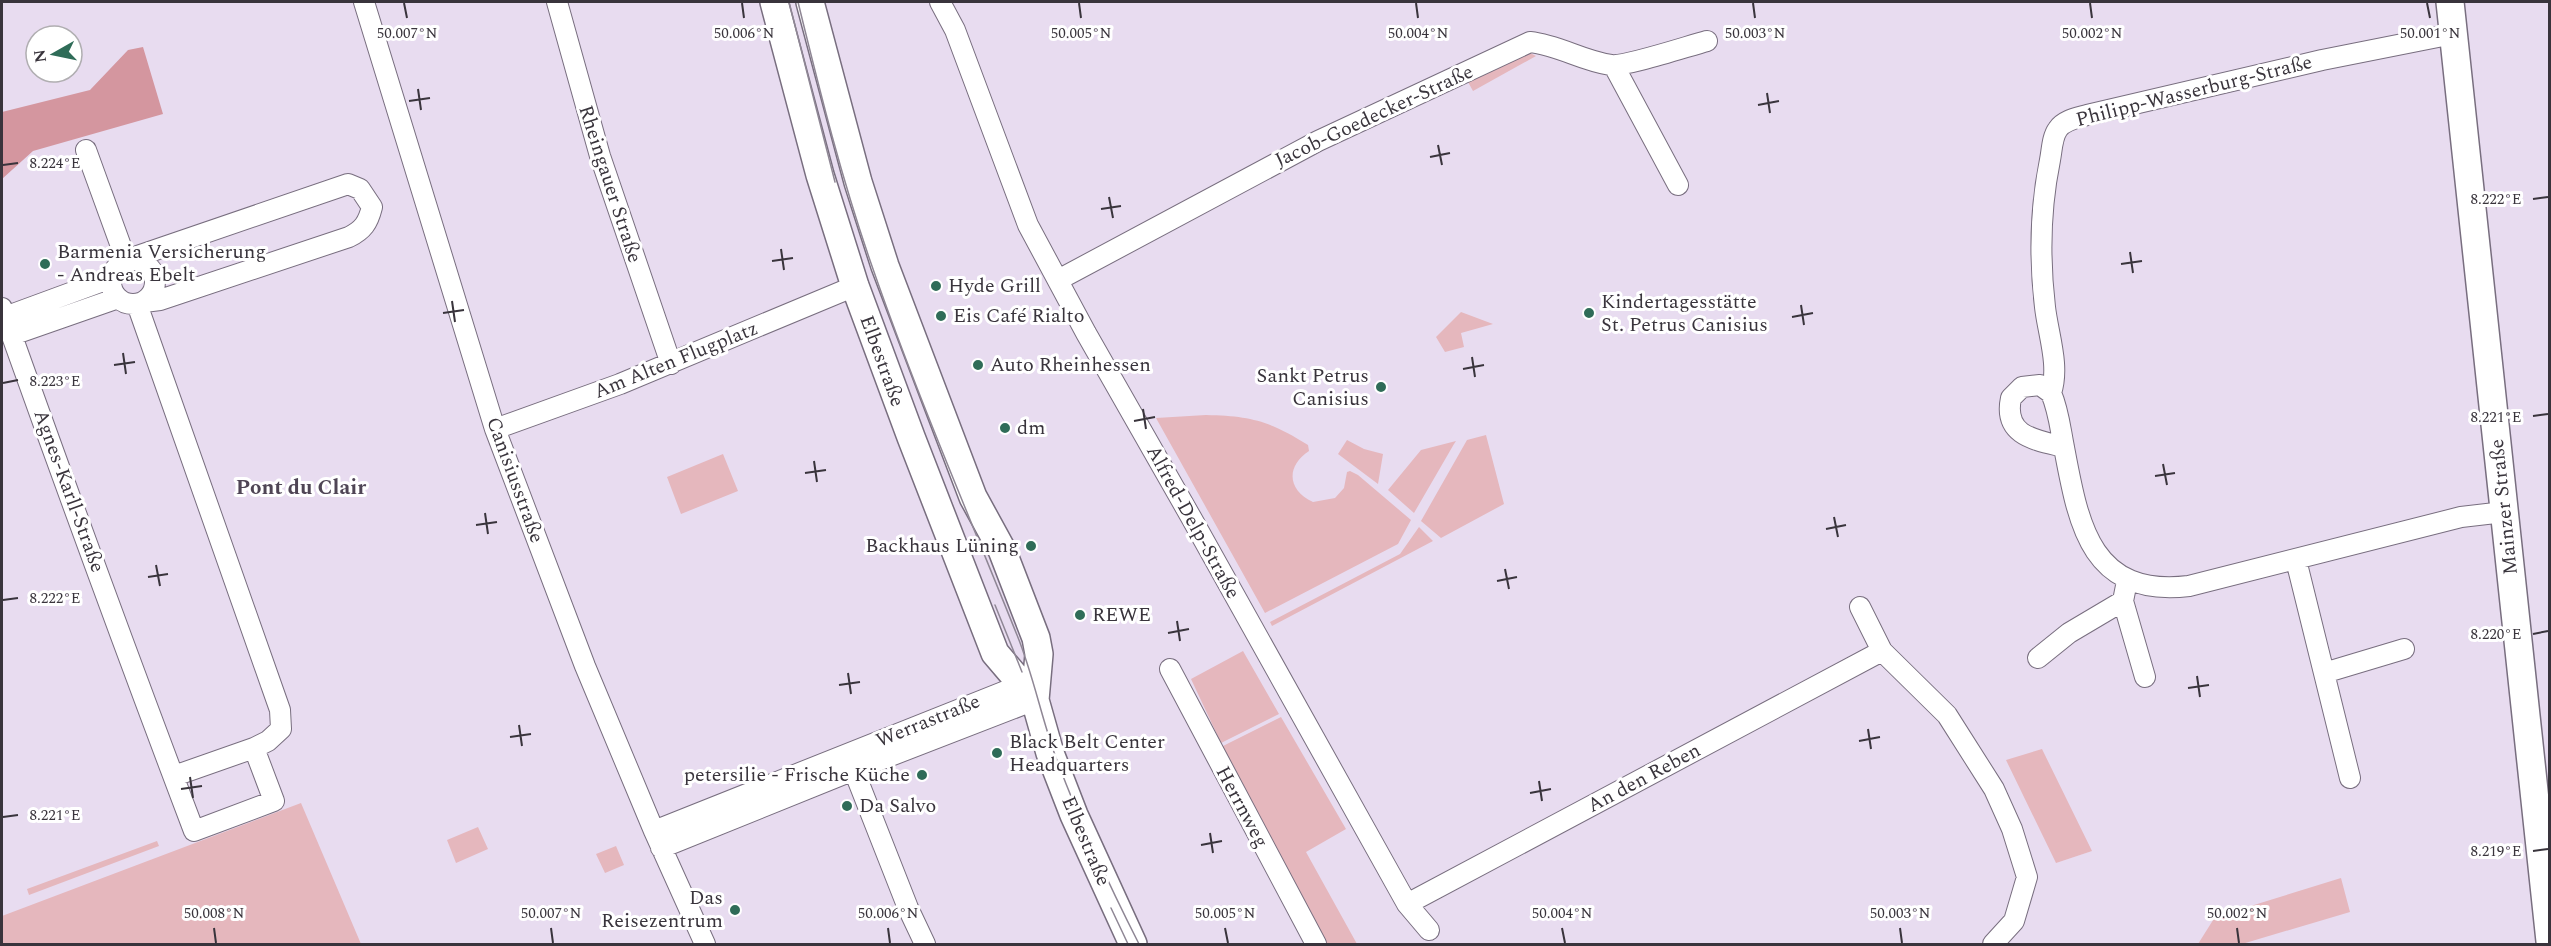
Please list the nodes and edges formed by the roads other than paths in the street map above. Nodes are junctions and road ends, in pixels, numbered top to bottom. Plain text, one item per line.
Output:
1 (364, 2) edge
2 (557, 2) edge
3 (774, 2) edge
4 (810, 2) edge
5 (940, 2) edge
6 (2450, 2) edge
7 (2453, 34) junction
8 (1707, 41) dead end
9 (1614, 66) junction
10 (86, 150) dead end
11 (1678, 185) dead end
12 (126, 260) junction
13 (111, 278) junction
14 (1058, 280) junction
15 (855, 286) junction
16 (133, 301) junction
17 (6, 320) edge
18 (671, 364) junction
19 (2052, 393) junction
20 (495, 429) junction
21 (2064, 447) junction
22 (2504, 512) junction
23 (2296, 560) junction
24 (2127, 581) junction
25 (2122, 602) junction
26 (1860, 608) dead end
27 (2404, 649) dead end
28 (1882, 651) junction
29 (2038, 658) dead end
30 (1170, 669) dead end
31 (2324, 673) junction
32 (2145, 677) dead end
33 (1030, 688) junction
34 (254, 748) junction
35 (850, 761) junction
36 (174, 776) junction
37 (2350, 778) dead end
38 (657, 840) junction
39 (1407, 904) junction
40 (1429, 930) dead end
41 (2550, 941) edge
42 (705, 945) edge
43 (925, 945) edge
44 (1133, 945) edge
45 (1316, 945) edge
46 (1993, 945) edge

1 - 20 street, Canisiusstraße
2 - 18 street, Rheingauer Straße
3 - 15 main road, Elbestraße
4 - 33 main road, Elbestraße
5 - 14 street, Alfred-Delp-Straße
6 - 7 main road, Mainzer Straße
7 - 19 street, Philipp-Wasserburg-Straße
7 - 22 main road, Mainzer Straße
8 - 9 street, Jacob-Goedecker-Straße
9 - 11 street
9 - 14 street, Jacob-Goedecker-Straße
10 - 12 street
12 - 13 street
12 - 16 street
12 - 16 street
13 - 16 street
13 - 17 street
14 - 39 street, Alfred-Delp-Straße
15 - 18 street, Am Alten Flugplatz
15 - 33 main road, Elbestraße
16 - 17 street
16 - 34 street
17 - 36 street, Agnes-Karll-Straße
18 - 20 street, Am Alten Flugplatz
19 - 21 street, Philipp-Wasserburg-Straße
19 - 21 street
20 - 38 street, Canisiusstraße
21 - 24 street, Philipp-Wasserburg-Straße
22 - 23 street, Philipp-Wasserburg-Straße
22 - 41 main road, Mainzer Straße
23 - 24 street, Philipp-Wasserburg-Straße
23 - 31 street
24 - 25 street
25 - 29 street
25 - 32 street
26 - 28 street
27 - 31 street
28 - 39 street, An den Reben
28 - 46 street
30 - 45 street, Herrnweg
31 - 37 street
33 - 35 street, Werrastraße
33 - 44 main road, Elbestraße
34 - 36 street
34 - 36 street, Agnes-Karll-Straße
35 - 38 street, Werrastraße
35 - 43 street
38 - 42 street, Canisiusstraße
39 - 40 street, Alfred-Delp-Straße

